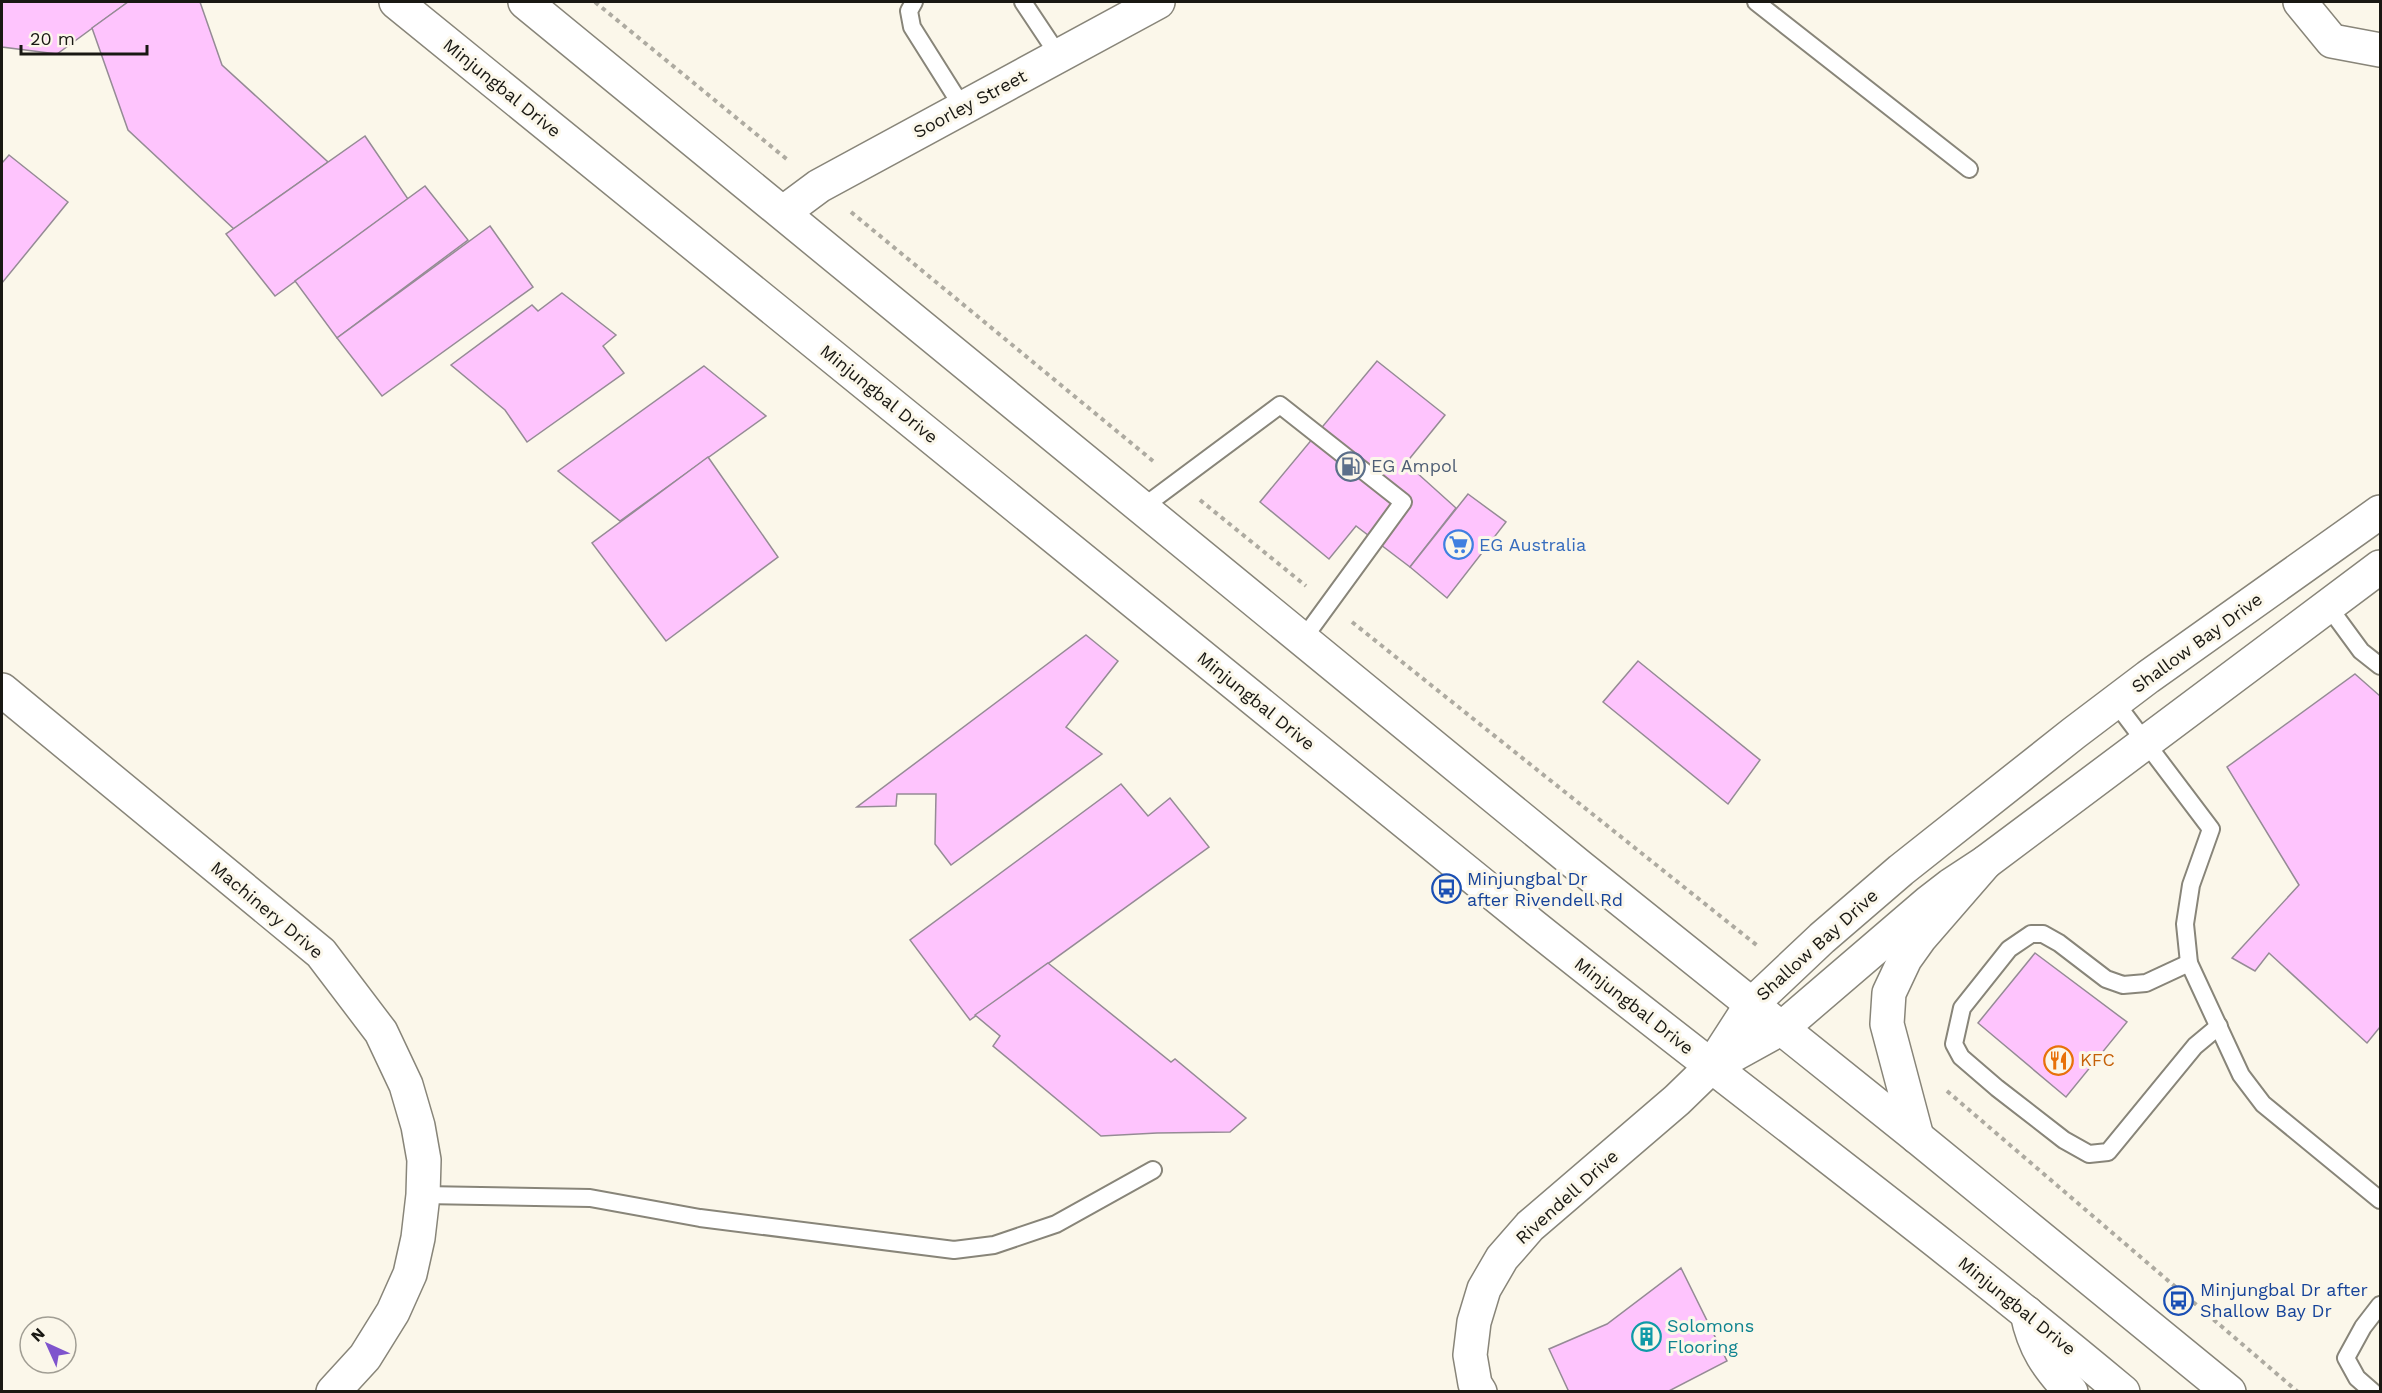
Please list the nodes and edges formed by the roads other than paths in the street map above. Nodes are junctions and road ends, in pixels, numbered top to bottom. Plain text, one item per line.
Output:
1 (396, 2) edge
2 (525, 2) edge
3 (914, 2) edge
4 (1023, 2) edge
5 (1158, 2) edge
6 (1756, 2) edge
7 (2300, 2) edge
8 (2380, 50) edge
9 (1059, 56) junction
10 (963, 108) junction
11 (1969, 169) dead end
12 (784, 212) junction
13 (1143, 507) junction
14 (2380, 512) edge
15 (2380, 567) edge
16 (2328, 606) junction
17 (1303, 639) junction
18 (2380, 666) edge
19 (2, 690) edge
20 (2115, 702) junction
21 (2146, 743) junction
22 (1986, 862) junction
23 (2189, 963) junction
24 (1751, 1005) junction
25 (2219, 1026) junction
26 (1782, 1028) junction
27 (1711, 1067) junction
28 (1917, 1137) junction
29 (1153, 1170) dead end
30 (423, 1195) junction
31 (2380, 1200) edge
32 (2380, 1305) edge
33 (2027, 1313) junction
34 (333, 1392) edge
35 (1480, 1392) edge
36 (2071, 1392) edge
37 (2123, 1392) edge
38 (2229, 1392) edge
39 (2373, 1392) edge

1 - 27 main road, Minjungbal Drive
2 - 12 main road
3 - 10 lane
4 - 9 lane
5 - 9 main road, Soorley Street
6 - 11 lane
7 - 8 main road
9 - 10 main road, Soorley Street
10 - 12 main road, Soorley Street
12 - 13 main road
13 - 17 main road
13 - 17 lane
14 - 20 main road, Shallow Bay Drive
15 - 16 main road
16 - 18 lane
16 - 21 main road
17 - 24 main road
19 - 30 main road, Machinery Drive
20 - 21 lane
20 - 24 main road, Shallow Bay Drive
21 - 22 main road
21 - 23 lane
22 - 26 main road
22 - 28 main road
23 - 25 lane
23 - 25 lane
24 - 26 main road
24 - 27 main road, Shallow Bay Drive
25 - 31 lane
26 - 27 main road
26 - 28 main road
27 - 33 main road, Minjungbal Drive
27 - 35 main road, Rivendell Drive
28 - 38 main road
29 - 30 lane
30 - 34 main road, Machinery Drive
32 - 39 lane
33 - 36 main road
33 - 37 main road, Minjungbal Drive

